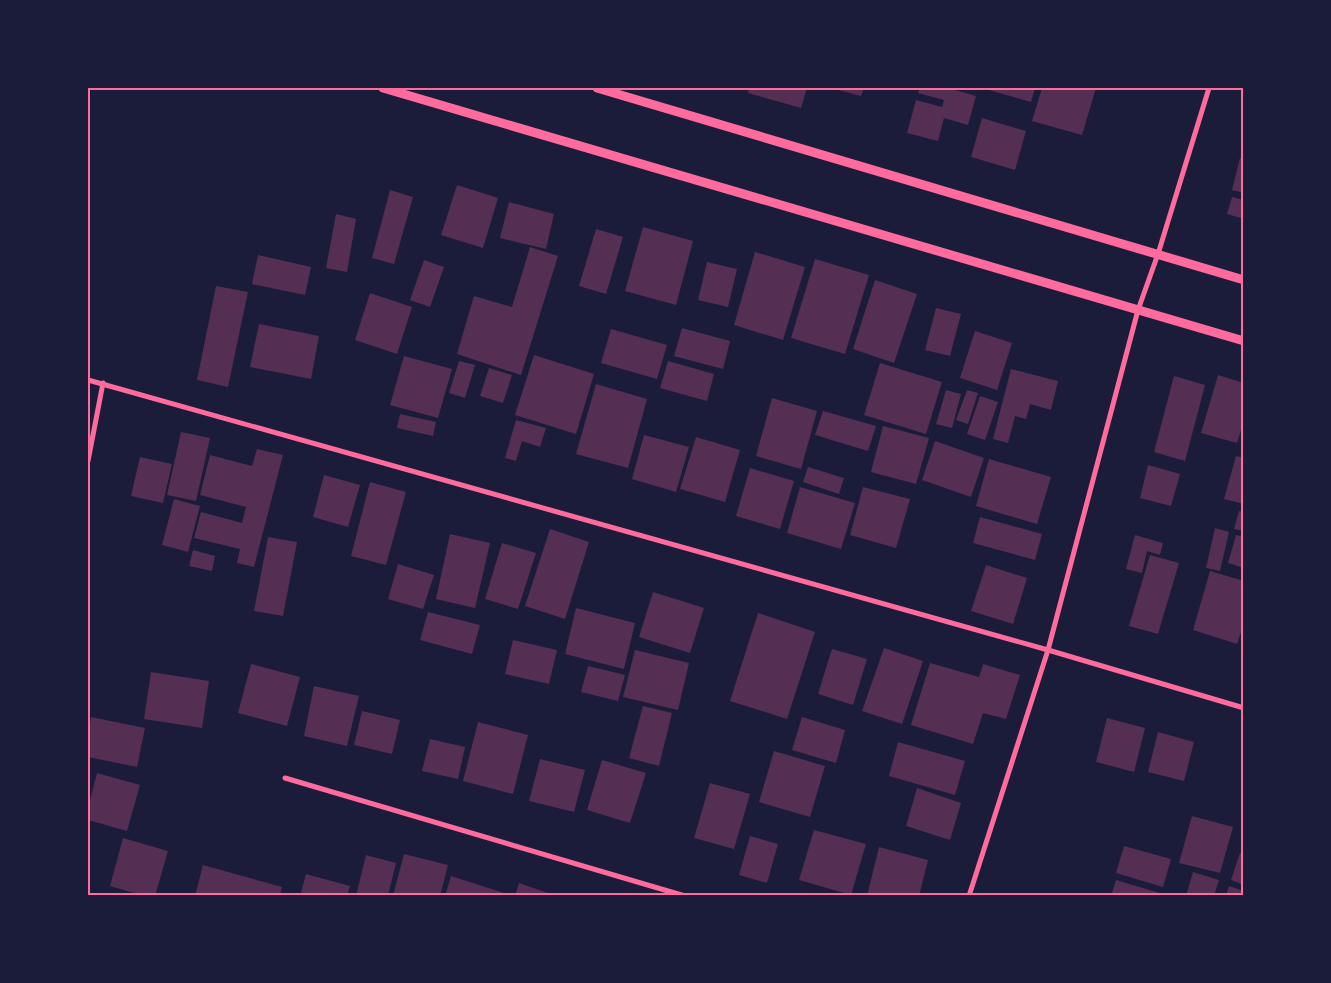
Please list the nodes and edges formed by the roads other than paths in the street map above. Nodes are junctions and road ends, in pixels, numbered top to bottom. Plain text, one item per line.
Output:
1 (383, 88) edge
2 (419, 88) edge
3 (597, 88) edge
4 (1210, 88) edge
5 (417, 97) junction
6 (1158, 254) junction
7 (1244, 280) edge
8 (1138, 310) junction
9 (1244, 341) edge
10 (88, 380) edge
11 (103, 383) junction
12 (88, 461) edge
13 (1048, 650) junction
14 (1244, 708) edge
15 (285, 778) dead end
16 (685, 896) edge
17 (969, 896) edge

1 - 5 street
2 - 5 street
3 - 6 street
4 - 6 street
5 - 8 street
6 - 7 street
6 - 8 street
8 - 9 street
8 - 13 street
10 - 11 street
11 - 12 street
11 - 13 street
13 - 14 street
13 - 17 street
15 - 16 street

